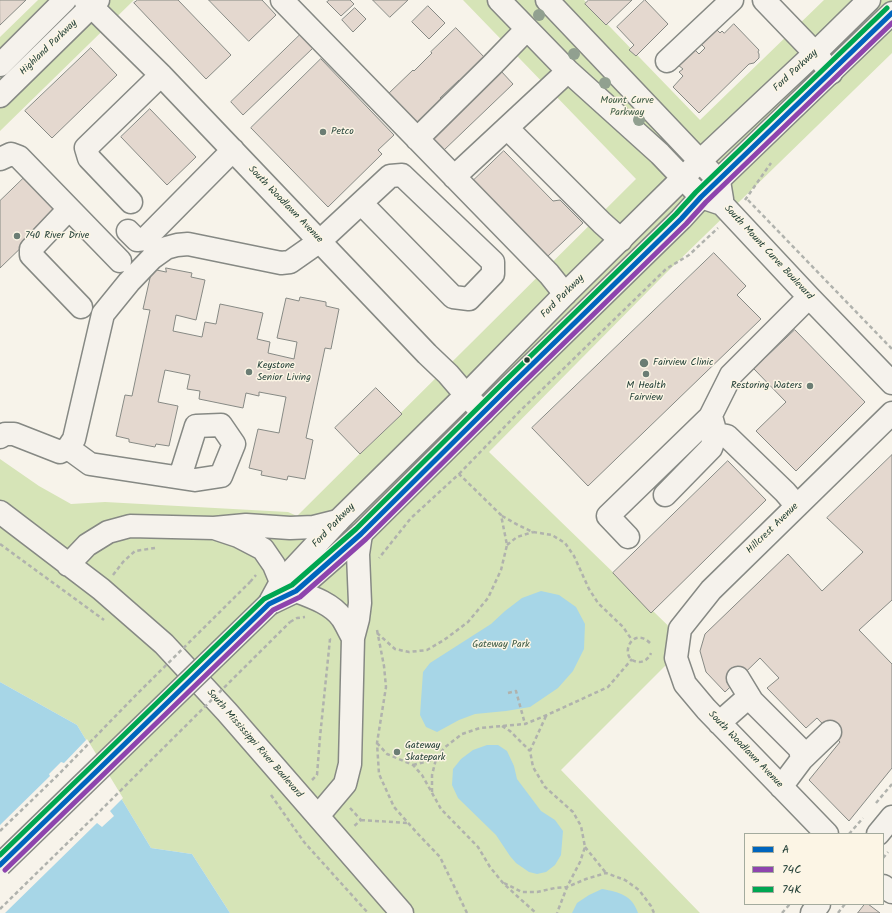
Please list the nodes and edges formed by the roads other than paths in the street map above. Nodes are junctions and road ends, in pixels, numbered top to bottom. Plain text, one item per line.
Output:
1 (65, 0) edge
2 (282, 0) edge
3 (499, 0) edge
4 (547, 0) edge
5 (732, 0) edge
6 (764, 0) edge
7 (869, 0) edge
8 (91, 2) edge
9 (892, 13) edge
10 (527, 29) junction
11 (815, 53) junction
12 (667, 61) dead end
13 (0, 65) edge
14 (568, 71) junction
15 (831, 73) junction
16 (161, 75) junction
17 (0, 96) edge
18 (507, 128) junction
19 (417, 139) junction
20 (233, 150) junction
21 (0, 159) edge
22 (700, 161) junction
23 (0, 170) edge
24 (0, 175) edge
25 (454, 177) junction
26 (683, 178) junction
27 (719, 181) junction
28 (701, 197) junction
29 (131, 202) dead end
30 (360, 203) junction
31 (69, 209) junction
32 (727, 209) junction
33 (128, 231) dead end
34 (621, 240) junction
35 (320, 241) junction
36 (120, 261) dead end
37 (565, 294) junction
38 (809, 296) junction
39 (82, 307) dead end
40 (892, 383) edge
41 (466, 395) junction
42 (483, 413) junction
43 (892, 413) edge
44 (713, 425) junction
45 (0, 437) edge
46 (68, 448) junction
47 (180, 477) dead end
48 (665, 495) dead end
49 (797, 506) junction
50 (0, 512) edge
51 (338, 521) junction
52 (214, 528) junction
53 (361, 534) junction
54 (628, 537) dead end
55 (68, 565) junction
56 (289, 586) junction
57 (353, 638) junction
58 (676, 658) joint
59 (738, 678) dead end
60 (752, 701) junction
61 (719, 723) junction
62 (830, 732) dead end
63 (802, 759) junction
64 (781, 787) junction
65 (318, 816) junction
66 (892, 817) edge
67 (826, 833) edge
68 (879, 833) edge
69 (0, 865) edge
70 (818, 905) edge
71 (402, 913) edge
72 (812, 913) edge

1 - 13 street
2 - 19 street
3 - 10 street, South Mount Curve Boulevard
4 - 22 street
5 - 12 street
6 - 11 street
7 - 11 street, Ford Parkway
8 - 16 street, South Woodlawn Avenue
8 - 17 street, Highland Parkway
9 - 15 street, Ford Parkway
10 - 14 street, South Mount Curve Boulevard
10 - 19 street
11 - 15 street
11 - 22 street, Ford Parkway
14 - 18 street
14 - 26 street, South Mount Curve Boulevard
15 - 27 street, Ford Parkway
16 - 20 street, South Woodlawn Avenue
16 - 29 street
18 - 25 street
18 - 34 street
19 - 25 street
20 - 33 street
20 - 35 street, South Woodlawn Avenue
21 - 31 street
22 - 26 street, Ford Parkway
22 - 27 street
23 - 24 street
25 - 37 street
26 - 28 street, South Mount Curve Boulevard
26 - 34 street, Ford Parkway
27 - 28 street, Ford Parkway
27 - 32 street
28 - 32 street, South Mount Curve Boulevard
28 - 42 street, Ford Parkway
30 - 30 street
30 - 35 street
31 - 36 street
31 - 39 street
32 - 38 street, South Mount Curve Boulevard
34 - 37 street, Ford Parkway
35 - 41 street, South Woodlawn Avenue
35 - 46 street
37 - 41 street, Ford Parkway
38 - 40 street, South Mount Curve Boulevard
38 - 44 street
41 - 42 street, South Woodlawn Avenue
41 - 51 street, Ford Parkway
42 - 53 street, Ford Parkway
43 - 49 street, Hillcrest Avenue
44 - 48 street
44 - 49 street
44 - 54 street
45 - 46 street
46 - 47 street
49 - 58 street, Hillcrest Avenue
50 - 55 street, South Mississippi River Boulevard
51 - 52 street
51 - 56 street, Ford Parkway
52 - 55 street
52 - 56 street
53 - 56 street, Ford Parkway
53 - 57 street
55 - 65 street, South Mississippi River Boulevard
56 - 57 street
56 - 69 street, Ford Parkway, bridge
57 - 65 street
58 - 61 street, South Woodlawn Avenue
59 - 60 street
60 - 61 street
60 - 63 street
61 - 64 street, South Woodlawn Avenue
62 - 63 street
63 - 64 street
64 - 67 street, South Woodlawn Avenue
65 - 71 street, South Mississippi River Boulevard
66 - 68 street
70 - 72 street

